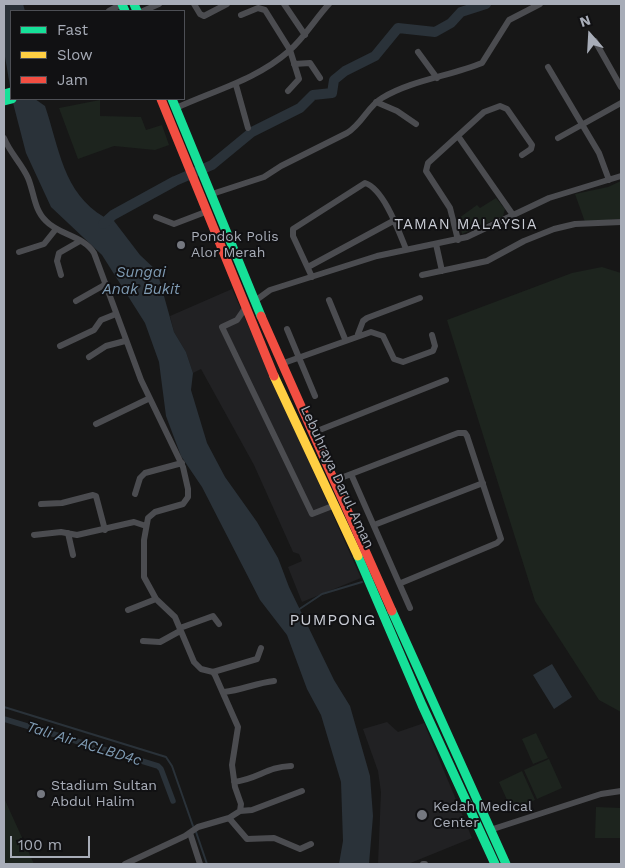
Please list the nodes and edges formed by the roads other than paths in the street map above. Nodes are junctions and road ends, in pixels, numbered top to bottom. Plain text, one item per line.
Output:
1 (122, 4) edge
2 (159, 4) edge
3 (194, 4) edge
4 (227, 4) edge
5 (284, 4) edge
6 (329, 4) edge
7 (540, 4) edge
8 (110, 10) edge
9 (145, 10) edge
10 (241, 15) dead end
11 (305, 35) junction
12 (594, 41) dead end
13 (290, 50) junction
14 (418, 52) dead end
15 (294, 64) junction
16 (548, 67) dead end
17 (320, 78) dead end
18 (436, 78) junction
19 (236, 85) junction
20 (621, 87) edge
21 (288, 91) dead end
22 (161, 100) edge
23 (172, 100) edge
24 (376, 102) junction
25 (621, 103) edge
26 (176, 108) junction
27 (416, 124) dead end
28 (583, 124) junction
29 (248, 128) dead end
30 (458, 136) junction
31 (4, 138) edge
32 (558, 138) dead end
33 (522, 155) dead end
34 (621, 176) edge
35 (609, 180) junction
36 (212, 194) junction
37 (208, 211) junction
38 (513, 215) junction
39 (156, 218) dead end
40 (394, 220) junction
41 (621, 222) edge
42 (56, 229) junction
43 (458, 240) junction
44 (80, 241) junction
45 (436, 244) junction
46 (406, 249) junction
47 (19, 252) dead end
48 (308, 267) junction
49 (442, 271) junction
50 (61, 274) dead end
51 (422, 275) dead end
52 (232, 276) junction
53 (312, 278) junction
54 (106, 284) junction
55 (420, 298) dead end
56 (255, 299) junction
57 (329, 300) dead end
58 (76, 301) dead end
59 (246, 307) junction
60 (116, 314) junction
61 (287, 328) dead end
62 (256, 334) junction
63 (358, 334) junction
64 (432, 335) dead end
65 (345, 340) junction
66 (125, 341) junction
67 (60, 346) dead end
68 (89, 357) dead end
69 (299, 358) junction
70 (282, 364) junction
71 (446, 380) dead end
72 (315, 396) dead end
73 (148, 400) junction
74 (96, 424) dead end
75 (312, 432) junction
76 (182, 463) junction
77 (351, 474) junction
78 (334, 481) junction
79 (483, 483) junction
80 (135, 494) dead end
81 (41, 504) dead end
82 (335, 505) junction
83 (374, 525) junction
84 (146, 526) junction
85 (105, 530) junction
86 (68, 532) junction
87 (34, 535) dead end
88 (73, 555) dead end
89 (401, 583) junction
90 (156, 599) junction
91 (410, 608) dead end
92 (128, 610) dead end
93 (219, 624) dead end
94 (180, 630) junction
95 (143, 641) dead end
96 (261, 648) dead end
97 (213, 672) junction
98 (410, 676) junction
99 (274, 681) dead end
100 (424, 688) junction
101 (224, 692) junction
102 (422, 705) junction
103 (291, 766) dead end
104 (234, 782) junction
105 (302, 790) dead end
106 (621, 791) edge
107 (240, 811) junction
108 (230, 818) junction
109 (490, 830) junction
110 (190, 832) junction
111 (310, 844) dead end
112 (124, 864) edge
113 (200, 864) edge
114 (495, 864) edge
115 (506, 864) edge

1 - 8 street
2 - 9 street
3 - 4 street
5 - 11 street
6 - 11 street
7 - 18 street
10 - 13 street
11 - 13 street
12 - 20 street
13 - 15 street
13 - 19 street
14 - 18 street
15 - 17 street
15 - 21 street
16 - 28 street
18 - 24 street
19 - 26 street
19 - 29 street
22 - 37 main road, Lebuhraya Darul Aman
23 - 26 main road, Lebuhraya Darul Aman
24 - 27 street
24 - 36 street
25 - 28 street
26 - 36 main road, Lebuhraya Darul Aman
28 - 32 street
28 - 35 street
30 - 33 street
30 - 38 street
30 - 43 street
31 - 42 street
34 - 35 street
35 - 38 street
36 - 56 main road, Lebuhraya Darul Aman
37 - 39 street
37 - 52 main road, Lebuhraya Darul Aman
38 - 43 street
40 - 46 street
40 - 48 street
40 - 48 street
41 - 49 street
42 - 44 street
42 - 47 street
43 - 45 street
44 - 50 street
44 - 54 street
45 - 46 street
45 - 49 street
46 - 53 street
48 - 53 street
49 - 51 street
52 - 56 main road
52 - 59 main road, Lebuhraya Darul Aman
53 - 56 street
54 - 58 street
54 - 60 street
55 - 63 street
56 - 62 main road
56 - 70 main road, Lebuhraya Darul Aman
57 - 65 street
59 - 62 main road, Lebuhraya Darul Aman
59 - 82 street
60 - 66 street
60 - 67 street
61 - 69 street
62 - 82 main road, Lebuhraya Darul Aman
63 - 64 street
63 - 65 street
65 - 69 street
66 - 68 street
66 - 73 street
69 - 70 street
69 - 72 street
70 - 75 main road, Lebuhraya Darul Aman
71 - 75 street
73 - 74 street
73 - 76 street
75 - 78 main road, Lebuhraya Darul Aman
76 - 80 street
76 - 84 street
77 - 78 street
77 - 79 street
77 - 83 street
78 - 100 main road, Lebuhraya Darul Aman
79 - 83 street
79 - 89 street
81 - 85 street
82 - 98 main road, Lebuhraya Darul Aman
83 - 89 street
84 - 85 street
84 - 90 street
85 - 86 street
86 - 87 street
86 - 88 street
89 - 91 street
90 - 92 street
90 - 94 street
93 - 94 street
94 - 95 street
94 - 97 street
96 - 97 street
97 - 101 street
98 - 100 main road
98 - 102 main road, Lebuhraya Darul Aman
99 - 101 street
100 - 102 main road
100 - 109 main road, Lebuhraya Darul Aman
101 - 104 street
102 - 114 main road, Lebuhraya Darul Aman
103 - 104 street
104 - 107 street
105 - 107 street
106 - 109 street
107 - 108 street
108 - 110 street
108 - 111 street
109 - 115 main road, Lebuhraya Darul Aman
110 - 112 street
110 - 113 street

